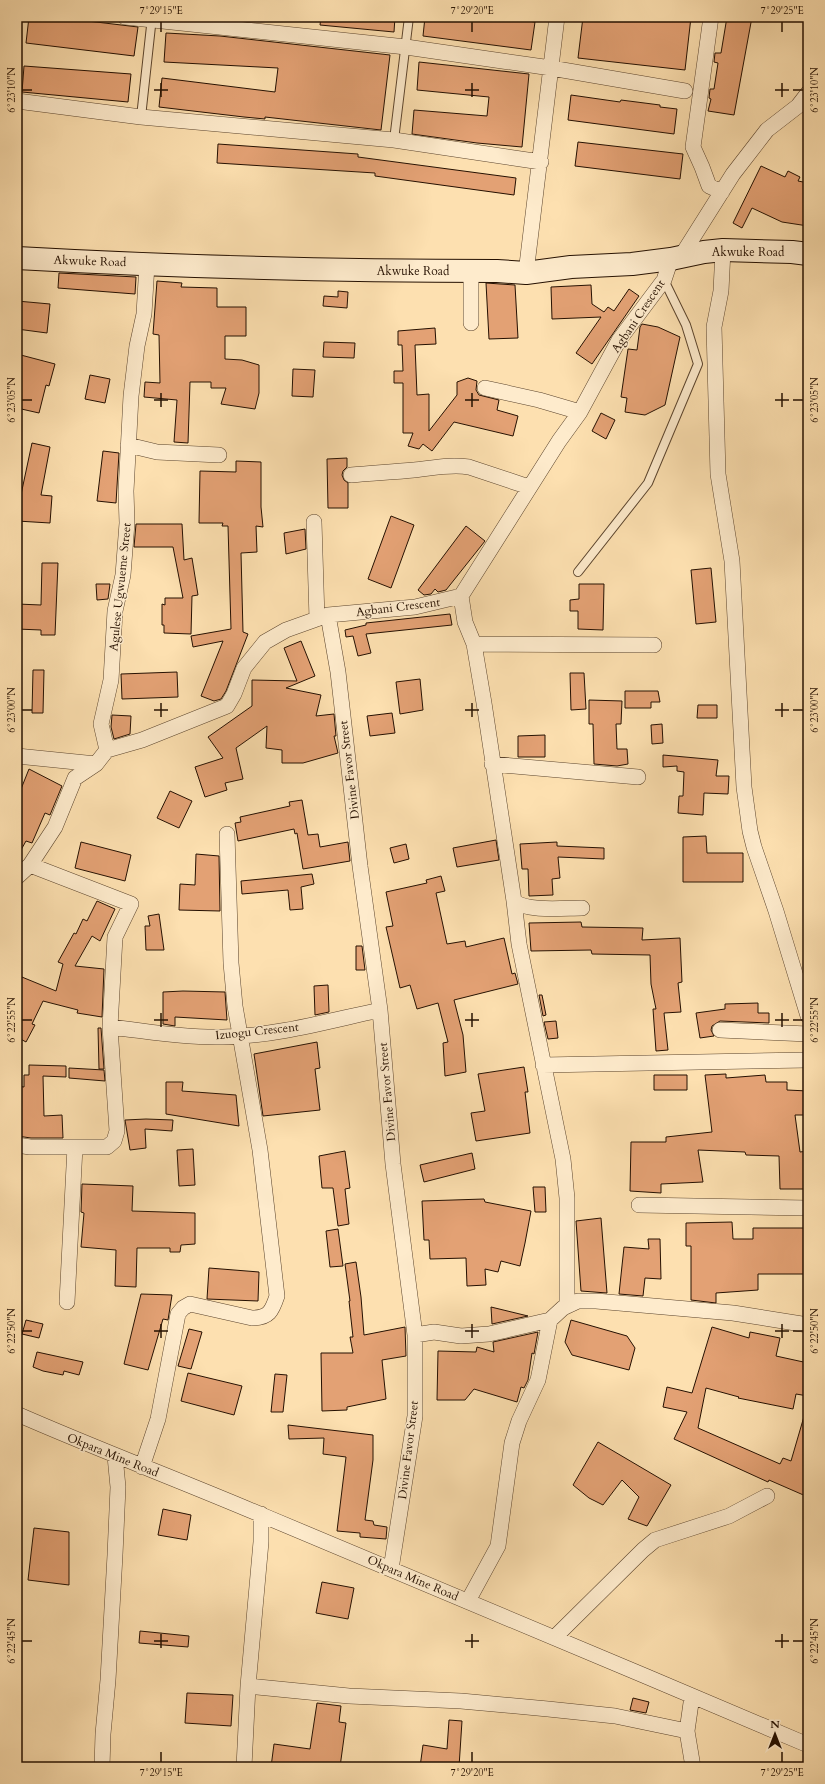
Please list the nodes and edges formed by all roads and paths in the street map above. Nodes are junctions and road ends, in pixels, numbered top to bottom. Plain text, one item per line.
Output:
1 (125, 17) edge
2 (409, 17) edge
3 (557, 17) edge
4 (711, 17) edge
5 (152, 19) edge
6 (406, 47) junction
7 (551, 68) junction
8 (685, 91) dead end
9 (808, 93) edge
10 (17, 101) edge
11 (141, 117) junction
12 (394, 140) junction
13 (541, 162) junction
14 (722, 192) junction
15 (723, 250) junction
16 (808, 254) edge
17 (17, 258) edge
18 (675, 258) junction
19 (147, 264) junction
20 (471, 271) junction
21 (526, 273) junction
22 (664, 280) junction
23 (471, 323) dead end
24 (698, 364) junction
25 (715, 364) junction
26 (485, 388) dead end
27 (580, 412) junction
28 (128, 445) junction
29 (219, 455) dead end
30 (351, 475) dead end
31 (529, 487) junction
32 (314, 522) dead end
33 (578, 572) dead end
34 (461, 596) junction
35 (323, 617) junction
36 (474, 644) junction
37 (654, 645) dead end
38 (107, 750) junction
39 (17, 756) edge
40 (96, 764) junction
41 (492, 764) junction
42 (638, 777) dead end
43 (227, 834) dead end
44 (30, 865) junction
45 (17, 877) edge
46 (514, 901) junction
47 (582, 908) dead end
48 (380, 1010) junction
49 (808, 1016) edge
50 (110, 1027) junction
51 (720, 1030) dead end
52 (808, 1034) edge
53 (239, 1036) junction
54 (808, 1060) edge
55 (543, 1065) junction
56 (17, 1145) edge
57 (75, 1147) junction
58 (639, 1205) dead end
59 (808, 1208) edge
60 (66, 1302) dead end
61 (567, 1306) junction
62 (550, 1320) junction
63 (808, 1325) edge
64 (415, 1335) junction
65 (17, 1414) edge
66 (116, 1456) junction
67 (142, 1467) junction
68 (766, 1496) dead end
69 (261, 1514) junction
70 (392, 1570) junction
71 (468, 1601) junction
72 (555, 1637) junction
73 (248, 1686) junction
74 (692, 1696) junction
75 (687, 1731) junction
76 (808, 1745) edge
77 (102, 1767) edge
78 (244, 1767) edge
79 (693, 1767) edge

1 - 5 street
2 - 6 lane
3 - 7 street
4 - 14 street
5 - 6 street
5 - 11 lane
6 - 7 street
6 - 12 lane
7 - 8 street
7 - 13 street
9 - 14 street, Agbani Crescent
10 - 11 street
11 - 12 street
12 - 13 street
13 - 21 street
14 - 18 street, Agbani Crescent
15 - 16 main road, Akwuke Road
15 - 18 main road, Akwuke Road
15 - 25 street
17 - 19 main road, Akwuke Road
18 - 21 main road, Akwuke Road
18 - 22 street, Agbani Crescent
19 - 20 main road, Akwuke Road
19 - 28 street, Agulese Ugwueme Street
20 - 21 main road, Akwuke Road
20 - 23 street
22 - 24 lane
22 - 27 street, Agbani Crescent
24 - 25 lane
24 - 33 lane
25 - 49 street
26 - 27 street
27 - 31 street, Agbani Crescent
28 - 29 street
28 - 38 street, Agulese Ugwueme Street
30 - 31 street
31 - 34 street, Agbani Crescent
32 - 35 street, Divine Favor Street
34 - 35 street, Agbani Crescent
34 - 36 street
35 - 38 street, Agbani Crescent
35 - 48 street, Divine Favor Street
36 - 37 street
36 - 41 street
38 - 40 street
39 - 40 street
40 - 44 street
41 - 42 street
41 - 46 street
43 - 53 street
44 - 45 street
44 - 50 street
46 - 47 street
46 - 55 street
48 - 53 street, Izuogu Crescent
48 - 64 street, Divine Favor Street
50 - 53 street, Izuogu Crescent
50 - 57 street
51 - 52 street
53 - 67 street
54 - 55 street
55 - 61 street
56 - 57 street
57 - 60 street
58 - 59 street
61 - 62 street
61 - 63 street
62 - 64 street
62 - 71 street
64 - 70 street, Divine Favor Street
65 - 66 street, Okpara Mine Road
66 - 67 street, Okpara Mine Road
66 - 77 street
67 - 69 street, Okpara Mine Road
68 - 72 street
69 - 70 street, Okpara Mine Road
69 - 73 street
70 - 71 street, Okpara Mine Road
71 - 72 street, Okpara Mine Road
72 - 74 street, Okpara Mine Road
73 - 75 street
73 - 78 street
74 - 75 street
74 - 76 street, Okpara Mine Road
75 - 79 street

